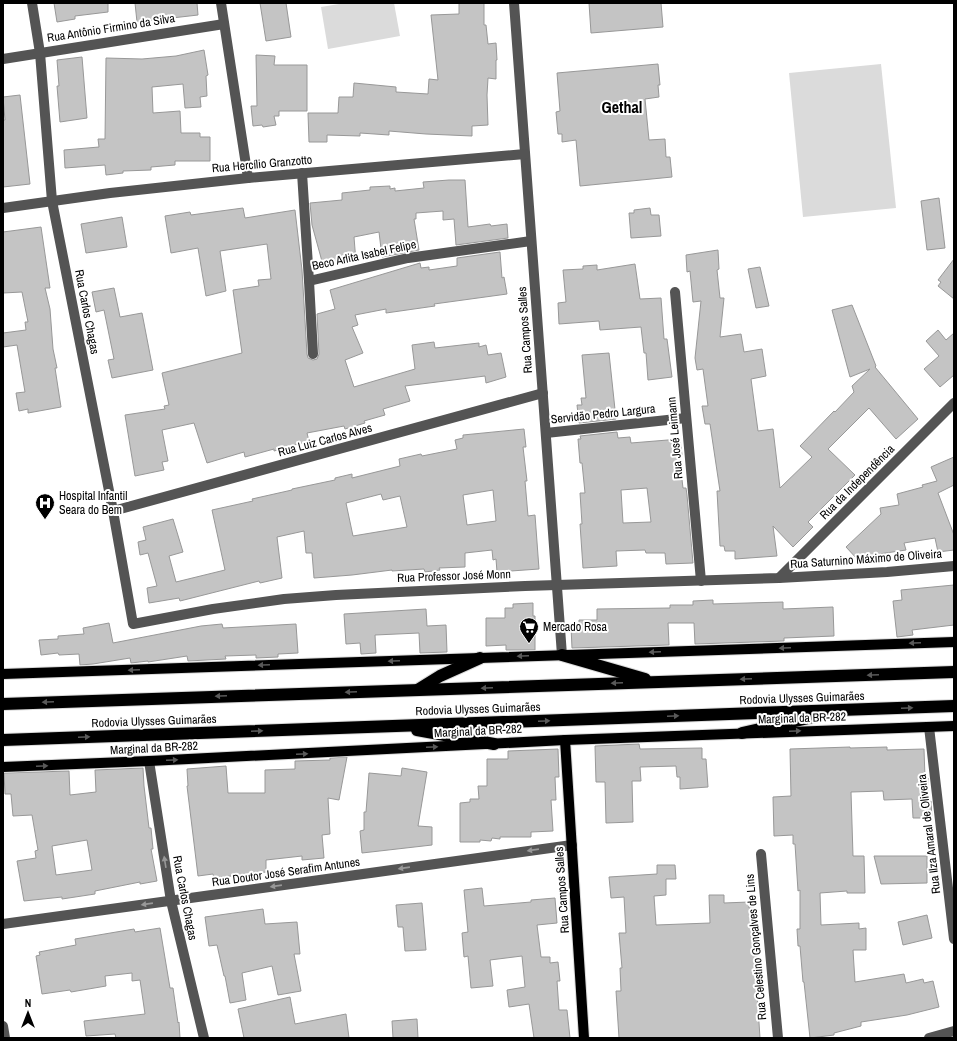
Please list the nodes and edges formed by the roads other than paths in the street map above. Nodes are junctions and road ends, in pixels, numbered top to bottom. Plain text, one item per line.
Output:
1 (32, 3) edge
2 (221, 3) edge
3 (514, 3) edge
4 (224, 24) junction
5 (40, 53) junction
6 (3, 58) edge
7 (525, 154) junction
8 (302, 173) junction
9 (248, 178) junction
10 (52, 201) junction
11 (3, 208) edge
12 (531, 241) junction
13 (309, 281) junction
14 (674, 292) dead end
15 (313, 354) dead end
16 (543, 393) junction
17 (954, 403) edge
18 (686, 418) junction
19 (546, 434) junction
20 (113, 512) junction
21 (954, 566) edge
22 (779, 578) junction
23 (701, 581) junction
24 (557, 586) junction
25 (133, 624) joint
26 (954, 642) edge
27 (562, 655) junction
28 (480, 658) junction
29 (954, 672) edge
30 (3, 674) edge
31 (656, 682) junction
32 (418, 690) junction
33 (3, 704) edge
34 (954, 706) edge
35 (840, 710) junction
36 (393, 726) junction
37 (954, 726) edge
38 (929, 727) junction
39 (742, 733) junction
40 (3, 740) edge
41 (565, 740) junction
42 (494, 744) junction
43 (148, 761) junction
44 (3, 767) edge
45 (572, 845) junction
46 (761, 854) dead end
47 (171, 901) junction
48 (3, 924) edge
49 (954, 939) edge
50 (3, 1026) edge
51 (954, 1031) edge
52 (5, 1038) edge
53 (204, 1038) edge
54 (584, 1038) edge
55 (778, 1038) edge
56 (929, 1038) edge

1 - 5 street, Rua Carlos Chagas
2 - 4 street
3 - 7 street, Rua Campos Salles
4 - 5 street, Rua Antônio Firmino da Silva
4 - 9 street
5 - 6 street, Rua Antônio Firmino da Silva
5 - 10 street, Rua Carlos Chagas
7 - 8 street, Rua Hercílio Granzotto
7 - 12 street, Rua Campos Salles
8 - 9 street, Rua Hercílio Granzotto
8 - 13 street, Beco Arlita Isabel Felipe
9 - 10 street, Rua Hercílio Granzotto
10 - 11 street, Rua Hercílio Granzotto
10 - 20 street, Rua Carlos Chagas
12 - 13 street, Beco Arlita Isabel Felipe
12 - 16 street, Rua Campos Salles
13 - 15 street
14 - 18 street, Rua José Leimann
16 - 19 street, Rua Campos Salles
16 - 20 street, Rua Luiz Carlos Alves
17 - 22 street, Rua da Independência
18 - 19 street, Servidão Pedro Largura
18 - 23 street, Rua José Leimann
19 - 24 street, Rua Campos Salles
20 - 25 street, Rua Carlos Chagas
21 - 22 street, Rua Saturnino Máximo de Oliveira
22 - 23 street, Rua Professor José Monn
23 - 24 street, Rua Professor José Monn
24 - 25 street, Rua Professor José Monn
24 - 27 street, Rua Campos Salles
26 -> 27 main road
27 -> 28 main road
27 - 31 highway
28 -> 30 main road
28 - 32 highway
29 -> 31 highway, Rodovia Ulysses Guimarães
31 -> 32 highway, Rodovia Ulysses Guimarães
32 -> 33 highway, Rodovia Ulysses Guimarães
35 -> 34 highway, Rodovia Ulysses Guimarães
36 -> 35 highway, Rodovia Ulysses Guimarães
35 - 39 highway
40 -> 36 highway, Rodovia Ulysses Guimarães
36 - 42 highway
37 - 38 main road, Marginal da BR-282
39 -> 38 main road, Marginal da BR-282
38 - 49 street, Rua Ilza Amaral de Oliveira
39 - 41 main road, Marginal da BR-282
41 - 42 main road, Marginal da BR-282
41 - 45 main road, Rua Campos Salles
43 -> 42 main road, Marginal da BR-282
44 -> 43 main road, Marginal da BR-282
47 -> 43 street, Rua Carlos Chagas
45 -> 47 street, Rua Doutor José Serafim Antunes
45 - 54 main road, Rua Campos Salles
46 - 55 street, Rua Celestino Gonçalves de Lins
47 -> 48 street, Rua Doutor José Serafim Antunes
47 - 53 street, Rua Carlos Chagas
50 - 52 street
51 - 56 street

